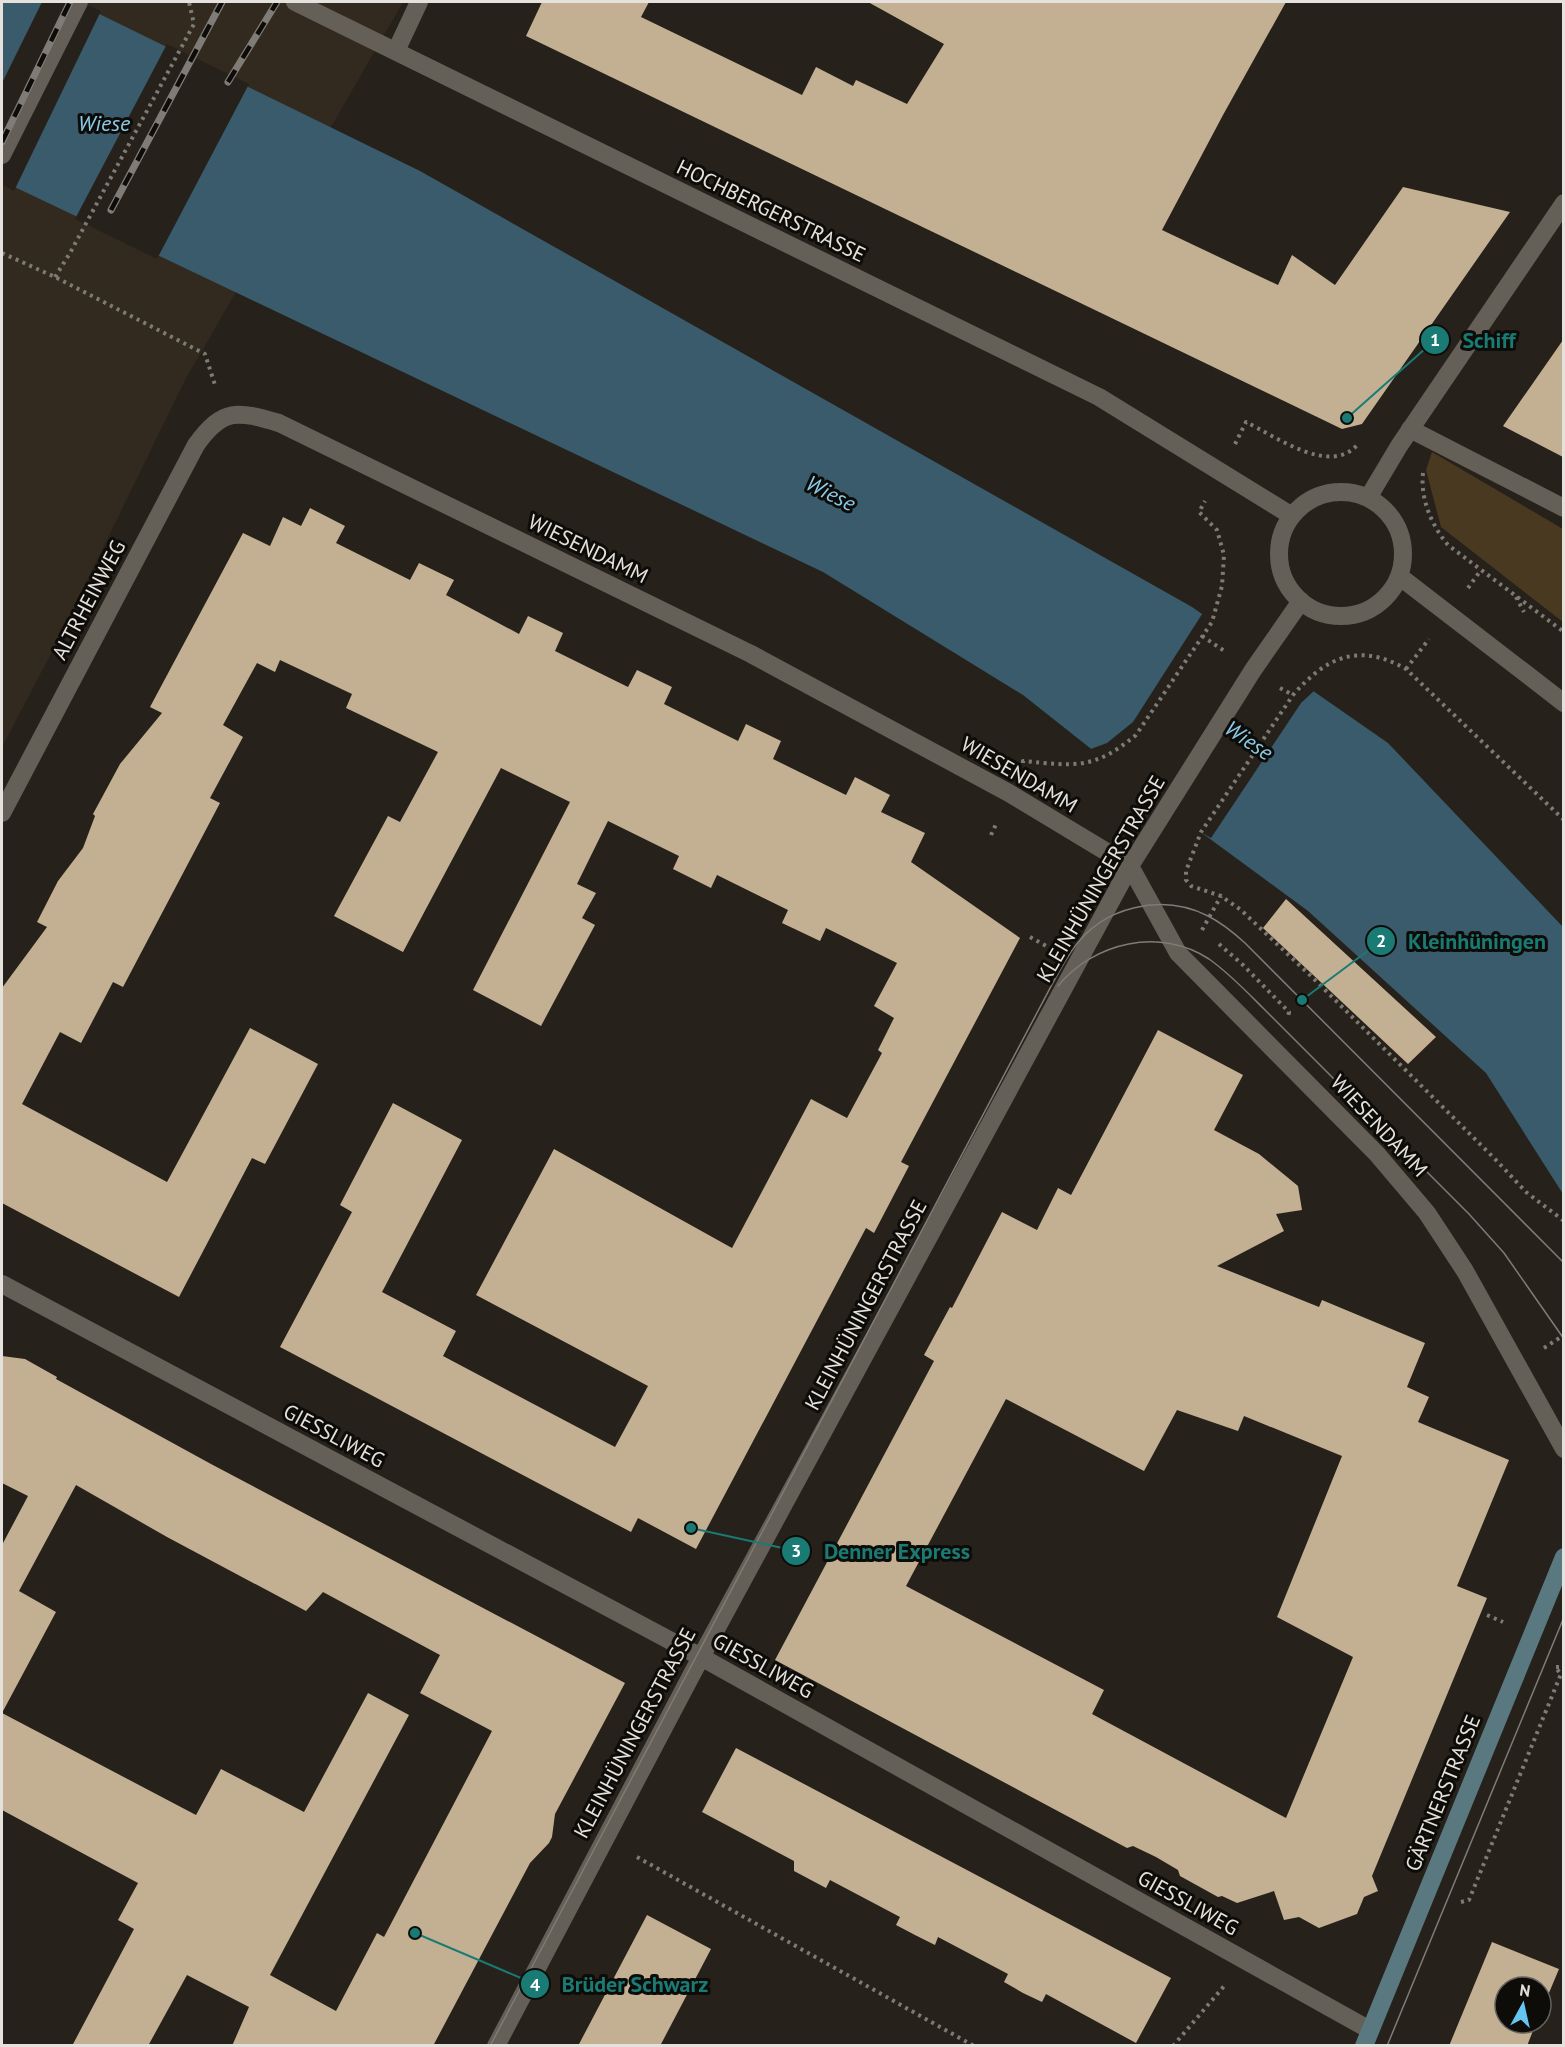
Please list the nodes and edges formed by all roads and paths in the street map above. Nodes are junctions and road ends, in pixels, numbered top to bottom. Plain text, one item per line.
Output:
1 (79, 2) edge
2 (189, 2) edge
3 (296, 2) edge
4 (419, 2) edge
5 (396, 51) junction
6 (2, 155) edge
7 (1563, 203) edge
8 (2, 252) edge
9 (54, 277) junction
10 (226, 416) junction
11 (1246, 422) dead end
12 (1410, 429) junction
13 (1360, 442) dead end
14 (1424, 470) dead end
15 (1368, 498) junction
16 (1563, 508) edge
17 (1199, 512) dead end
18 (1292, 516) junction
19 (1399, 576) junction
20 (1515, 595) junction
21 (1301, 601) junction
22 (1524, 612) dead end
23 (1563, 632) edge
24 (1563, 703) edge
25 (1023, 761) dead end
26 (2, 813) edge
27 (1563, 820) edge
28 (1130, 866) junction
29 (1200, 933) dead end
30 (1208, 938) dead end
31 (1216, 943) dead end
32 (1287, 1018) dead end
33 (1563, 1221) edge
34 (2, 1284) edge
35 (1563, 1449) edge
36 (1563, 1557) edge
37 (700, 1657) junction
38 (1563, 1667) edge
39 (637, 1857) dead end
40 (1461, 1902) dead end
41 (1231, 1977) dead end
42 (1367, 2038) edge
43 (496, 2046) edge
44 (974, 2046) edge
45 (1173, 2046) edge

1 - 6 street
2 - 9 path
3 - 5 street, HOCHBERGERSTRASSE
4 - 5 street
5 - 18 street, HOCHBERGERSTRASSE
7 - 12 street
8 - 9 path
9 - 10 path
10 - 26 street, ALTRHEINWEG
10 - 28 street, WIESENDAMM
11 - 13 path
12 - 15 street
12 - 16 street
14 - 20 path
15 - 18 street
15 - 19 street
17 - 25 path
18 - 21 street
19 - 21 street
19 - 24 street
20 - 22 path
20 - 23 path
21 - 28 street, KLEINHÜNINGERSTRASSE
27 - 33 path
28 - 35 street, WIESENDAMM
28 - 37 street, KLEINHÜNINGERSTRASSE
29 - 30 path
31 - 32 path
34 - 37 street, GIESSLIWEG
36 - 42 street, GÄRTNERSTRASSE
37 - 42 street, GIESSLIWEG
37 - 43 street, KLEINHÜNINGERSTRASSE
38 - 40 path
39 - 44 path
41 - 45 path

